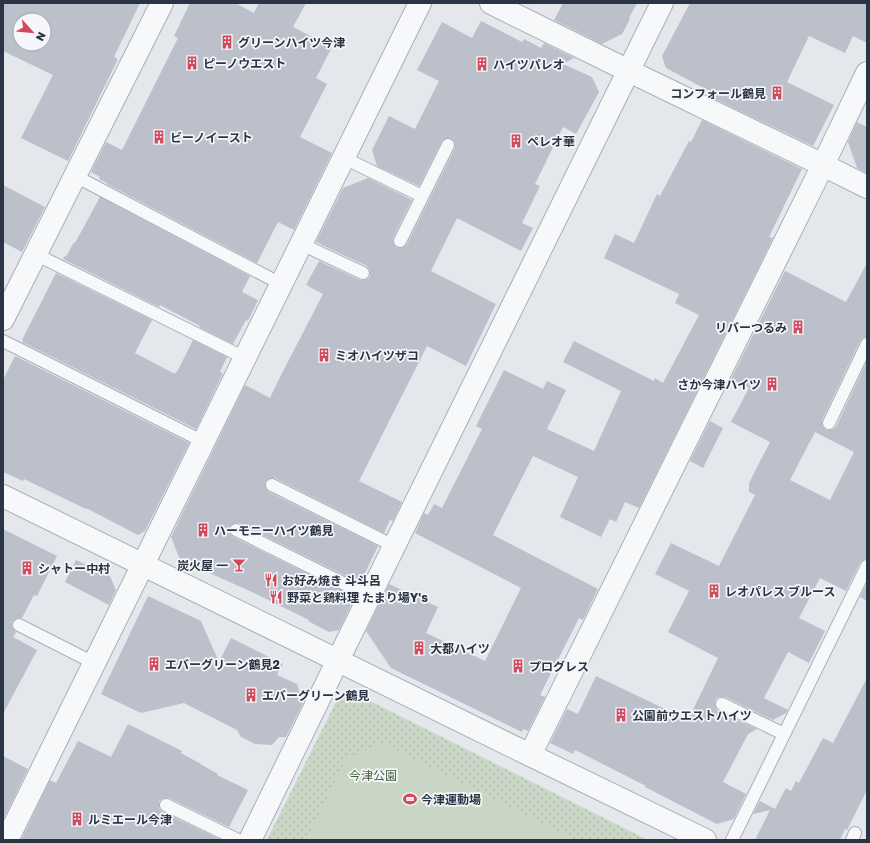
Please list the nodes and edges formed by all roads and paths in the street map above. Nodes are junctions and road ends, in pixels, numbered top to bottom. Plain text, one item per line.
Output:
1 (162, 3) edge
2 (420, 3) edge
3 (491, 3) edge
4 (662, 3) edge
5 (628, 71) junction
6 (867, 73) edge
7 (448, 145) dead end
8 (344, 158) junction
9 (823, 165) junction
10 (74, 176) junction
11 (867, 187) edge
12 (422, 196) junction
13 (400, 241) dead end
14 (300, 244) junction
15 (36, 254) junction
16 (363, 273) dead end
17 (281, 284) junction
18 (3, 319) edge
19 (3, 341) edge
20 (867, 344) edge
21 (245, 358) junction
22 (829, 423) dead end
23 (204, 442) junction
24 (272, 485) dead end
25 (3, 496) edge
26 (236, 530) dead end
27 (394, 546) junction
28 (143, 564) junction
29 (867, 566) edge
30 (369, 596) junction
31 (19, 625) dead end
32 (338, 660) junction
33 (94, 663) junction
34 (722, 704) dead end
35 (784, 734) junction
36 (530, 755) junction
37 (166, 805) dead end
38 (7, 840) edge
39 (238, 840) edge
40 (250, 840) edge
41 (705, 840) edge
42 (732, 840) edge

1 - 10 street
2 - 8 street
3 - 5 street
4 - 5 street
5 - 9 street
5 - 27 street
6 - 9 street
7 - 12 lane
8 - 12 lane
8 - 14 street
9 - 11 street
9 - 36 street
10 - 15 street
10 - 17 lane
12 - 13 lane
14 - 16 lane
14 - 17 street
15 - 18 street
15 - 21 lane
17 - 21 street
19 - 23 lane
20 - 22 lane
21 - 23 street
23 - 28 street
24 - 27 lane
25 - 28 street
26 - 30 lane
27 - 30 street
28 - 32 street
28 - 33 street
29 - 35 lane
30 - 32 street
31 - 33 lane
32 - 36 street
32 - 40 street
33 - 38 street
34 - 35 lane
35 - 42 lane
36 - 41 street
37 - 39 lane

